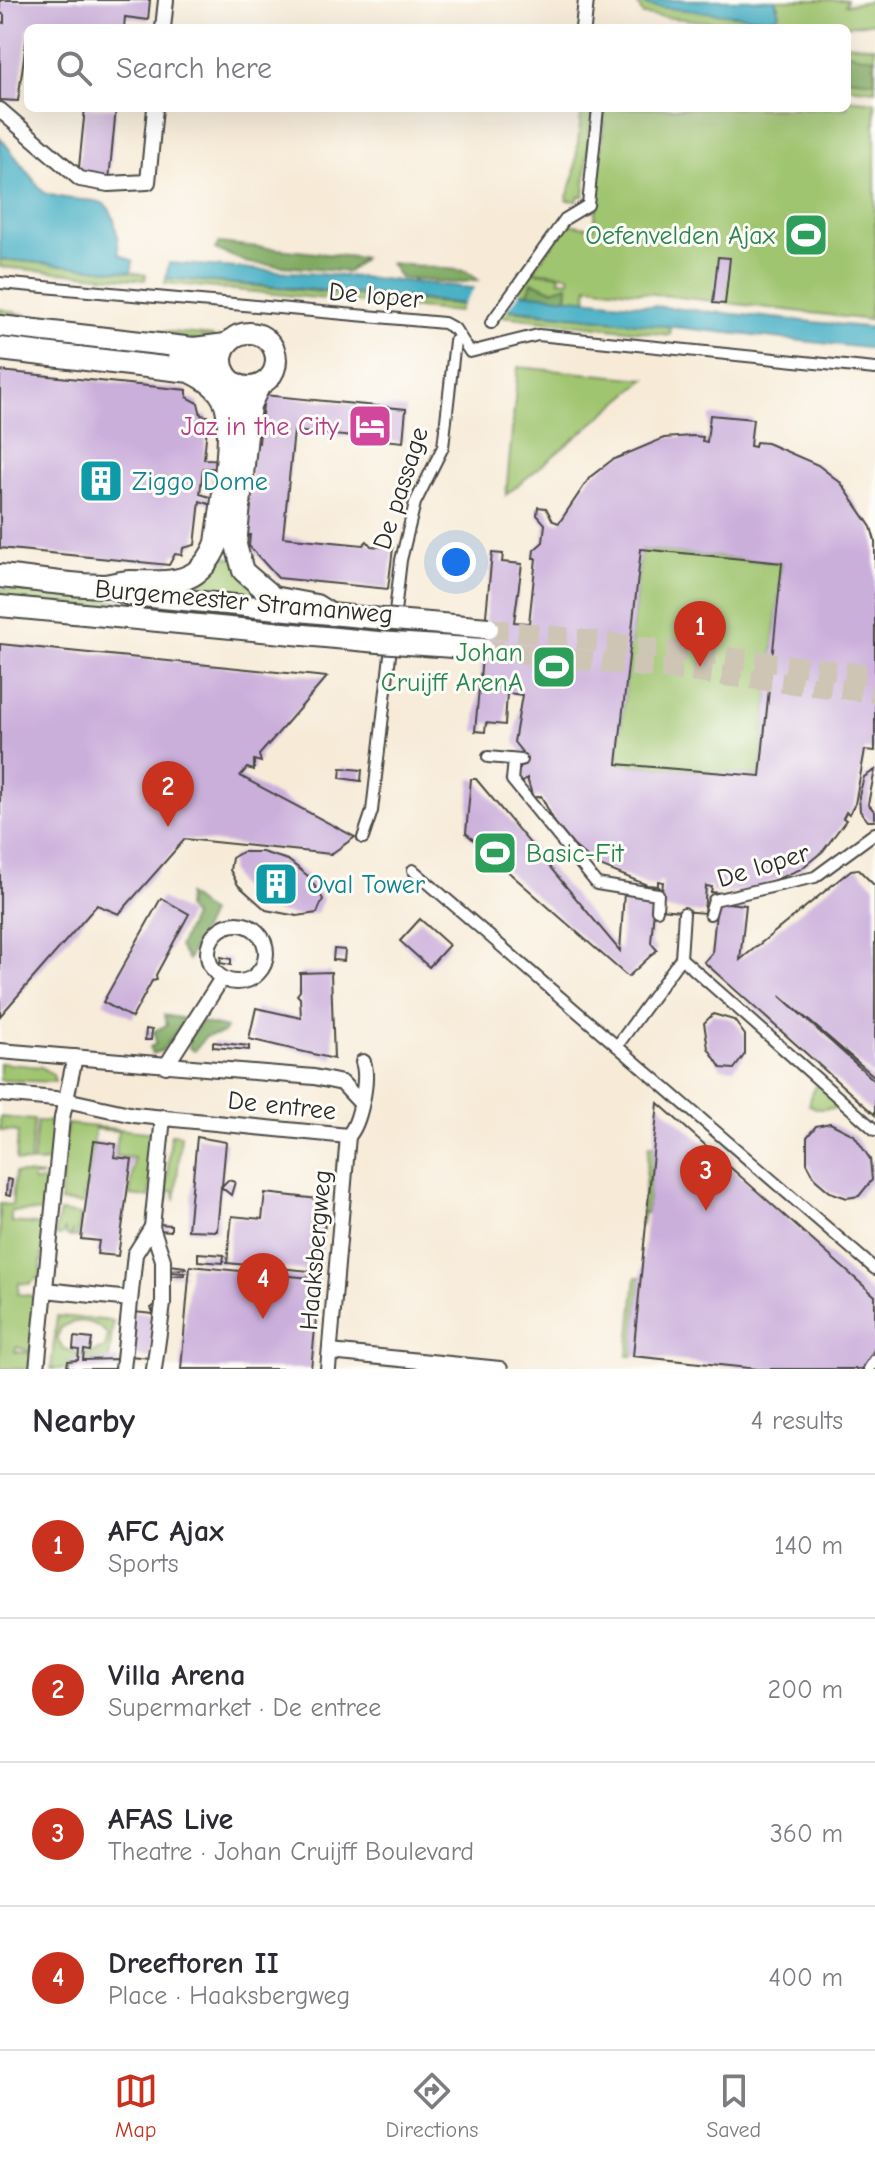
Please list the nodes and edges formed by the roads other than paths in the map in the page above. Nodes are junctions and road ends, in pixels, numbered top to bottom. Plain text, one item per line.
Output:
1 (166, 0) edge
2 (586, 0) edge
3 (163, 24) edge
4 (583, 24) edge
5 (0, 110) edge
6 (155, 112) edge
7 (598, 112) edge
8 (0, 283) edge
9 (493, 320) dead end
10 (0, 326) edge
11 (455, 341) dead end
12 (226, 344) junction
13 (0, 349) edge
14 (119, 362) junction
15 (875, 369) edge
16 (228, 377) junction
17 (260, 385) junction
18 (239, 423) junction
19 (227, 544) junction
20 (0, 576) edge
21 (106, 586) junction
22 (0, 606) edge
23 (332, 615) junction
24 (488, 628) tunnel mouth
25 (483, 649) tunnel mouth
26 (488, 757) dead end
27 (875, 833) edge
28 (363, 838) dead end
29 (413, 870) dead end
30 (657, 910) dead end
31 (684, 913) dead end
32 (710, 914) dead end
33 (681, 958) junction
34 (222, 978) junction
35 (617, 1046) junction
36 (0, 1051) edge
37 (75, 1057) junction
38 (166, 1066) junction
39 (342, 1083) junction
40 (0, 1094) edge
41 (66, 1100) junction
42 (359, 1101) junction
43 (163, 1117) junction
44 (875, 1130) edge
45 (348, 1136) junction
46 (152, 1227) junction
47 (875, 1269) edge
48 (45, 1290) junction
49 (130, 1299) junction
50 (330, 1352) junction
51 (875, 1360) edge
52 (37, 1369) edge
53 (123, 1369) edge
54 (154, 1369) edge
55 (328, 1369) edge
56 (500, 1369) edge
57 (869, 1369) edge

1 - 3 street
2 - 4 street
5 - 6 street
7 - 9 street
8 - 15 street, De loper
10 - 12 main road
11 - 28 street, De passage
12 - 16 main road
12 - 17 main road
13 - 14 main road
14 - 16 main road
14 - 18 main road
16 - 17 main road
16 - 18 main road
17 - 18 main road
18 - 19 main road
18 - 19 main road
19 - 21 main road, Burgemeester Stramanweg
19 - 23 main road, Burgemeester Stramanweg
20 - 21 main road, Burgemeester Stramanweg
21 - 23 main road, Burgemeester Stramanweg
22 - 25 main road, Burgemeester Stramanweg, bridge
23 - 24 main road, Burgemeester Stramanweg, bridge
26 - 30 street
27 - 32 street, De loper
29 - 35 street
31 - 33 street
33 - 35 street
33 - 44 street
34 - 34 street
34 - 38 street
35 - 47 street
36 - 37 street, De entree
37 - 38 street, De entree
37 - 41 street
38 - 39 street, De entree
39 - 42 street, De entree
39 - 42 street
40 - 41 street, De entree
41 - 43 street, De entree
41 - 48 street
42 - 45 street, De entree
43 - 45 street, De entree
43 - 46 street
45 - 50 street, Haaksbergweg
46 - 49 street
46 - 54 street
48 - 49 street
48 - 52 street
49 - 53 street
50 - 55 street, Haaksbergweg
50 - 56 street
51 - 57 street

